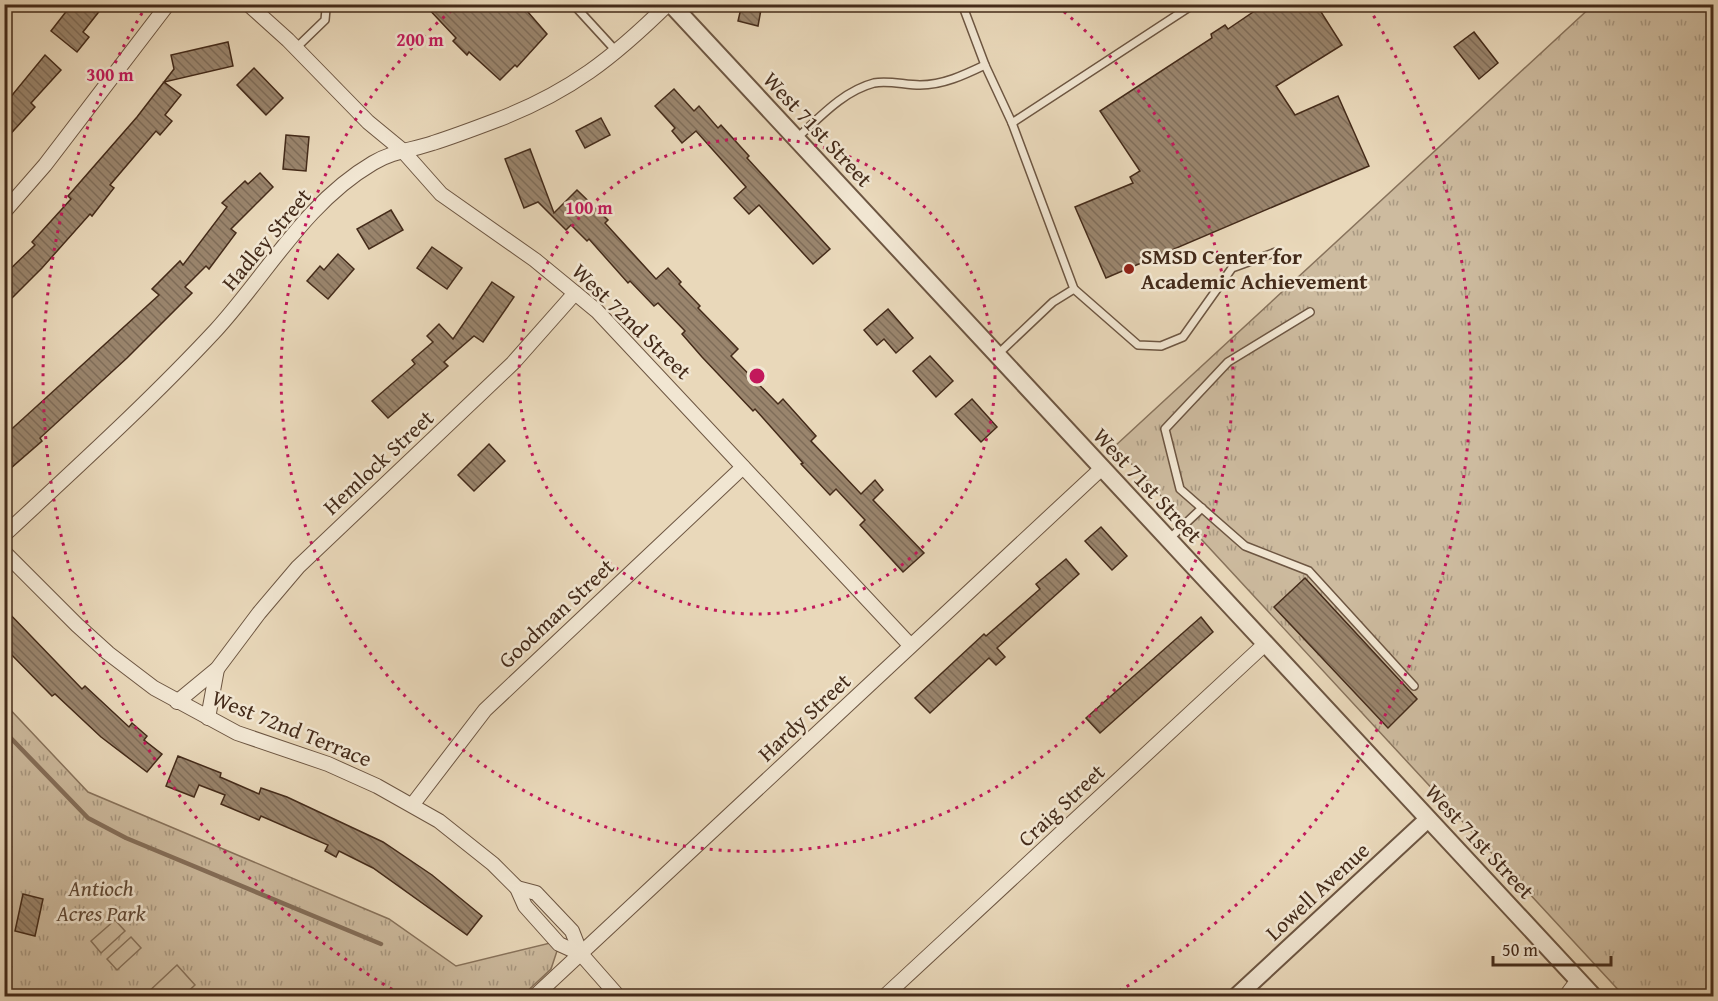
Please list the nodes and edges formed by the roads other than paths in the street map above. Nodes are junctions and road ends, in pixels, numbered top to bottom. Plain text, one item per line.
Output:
1 (168, 4) edge
2 (248, 4) edge
3 (331, 4) edge
4 (573, 4) edge
5 (669, 4) edge
6 (962, 4) edge
7 (1194, 4) edge
8 (296, 48) junction
9 (617, 52) junction
10 (985, 65) junction
11 (1012, 123) junction
12 (796, 139) junction
13 (402, 150) junction
14 (4, 212) edge
15 (1276, 252) dead end
16 (1074, 289) junction
17 (575, 293) junction
18 (1310, 312) dead end
19 (997, 355) junction
20 (743, 467) junction
21 (1102, 468) junction
22 (1202, 508) junction
23 (4, 535) edge
24 (1168, 540) junction
25 (4, 552) edge
26 (1265, 644) junction
27 (910, 645) junction
28 (217, 669) junction
29 (1414, 686) dead end
30 (177, 702) junction
31 (208, 717) junction
32 (413, 804) junction
33 (1428, 819) junction
34 (581, 954) junction
35 (1578, 980) junction
36 (535, 996) edge
37 (618, 996) edge
38 (885, 996) edge
39 (1237, 996) edge
40 (1566, 996) edge
41 (1593, 996) edge

1 - 14 street
2 - 8 street, West 72nd Street
3 - 8 lane
4 - 9 lane
5 - 9 street, Hadley Street
5 - 12 street, West 71st Street
6 - 10 lane
7 - 11 lane
8 - 13 street, West 72nd Street
9 - 13 street, Hadley Street
10 - 11 lane
10 - 12 lane
11 - 16 lane
12 - 19 street, West 71st Street
13 - 17 street, West 72nd Street
13 - 23 street, Hadley Street
15 - 16 lane
16 - 19 lane
17 - 20 street, West 72nd Street
17 - 28 street, Hemlock Street
18 - 22 lane
19 - 21 street, West 71st Street
20 - 27 street, West 72nd Street
20 - 32 street, Goodman Street
21 - 24 street, West 71st Street
21 - 27 street, Hardy Street
22 - 24 lane
22 - 29 lane
24 - 26 street, West 71st Street
25 - 30 street, West 72nd Terrace
26 - 33 street, West 71st Street
26 - 38 street, Craig Street
27 - 34 street, Hardy Street
28 - 30 street, Hemlock Street
28 - 31 street, Hemlock Street
30 - 31 street, West 72nd Terrace
31 - 32 street, West 72nd Terrace
32 - 34 street, West 72nd Terrace
33 - 35 street, West 71st Street
33 - 39 street, Lowell Avenue
34 - 36 street, Hardy Street
34 - 37 street, West 72nd Terrace
35 - 40 street
35 - 41 street, West 71st Street

